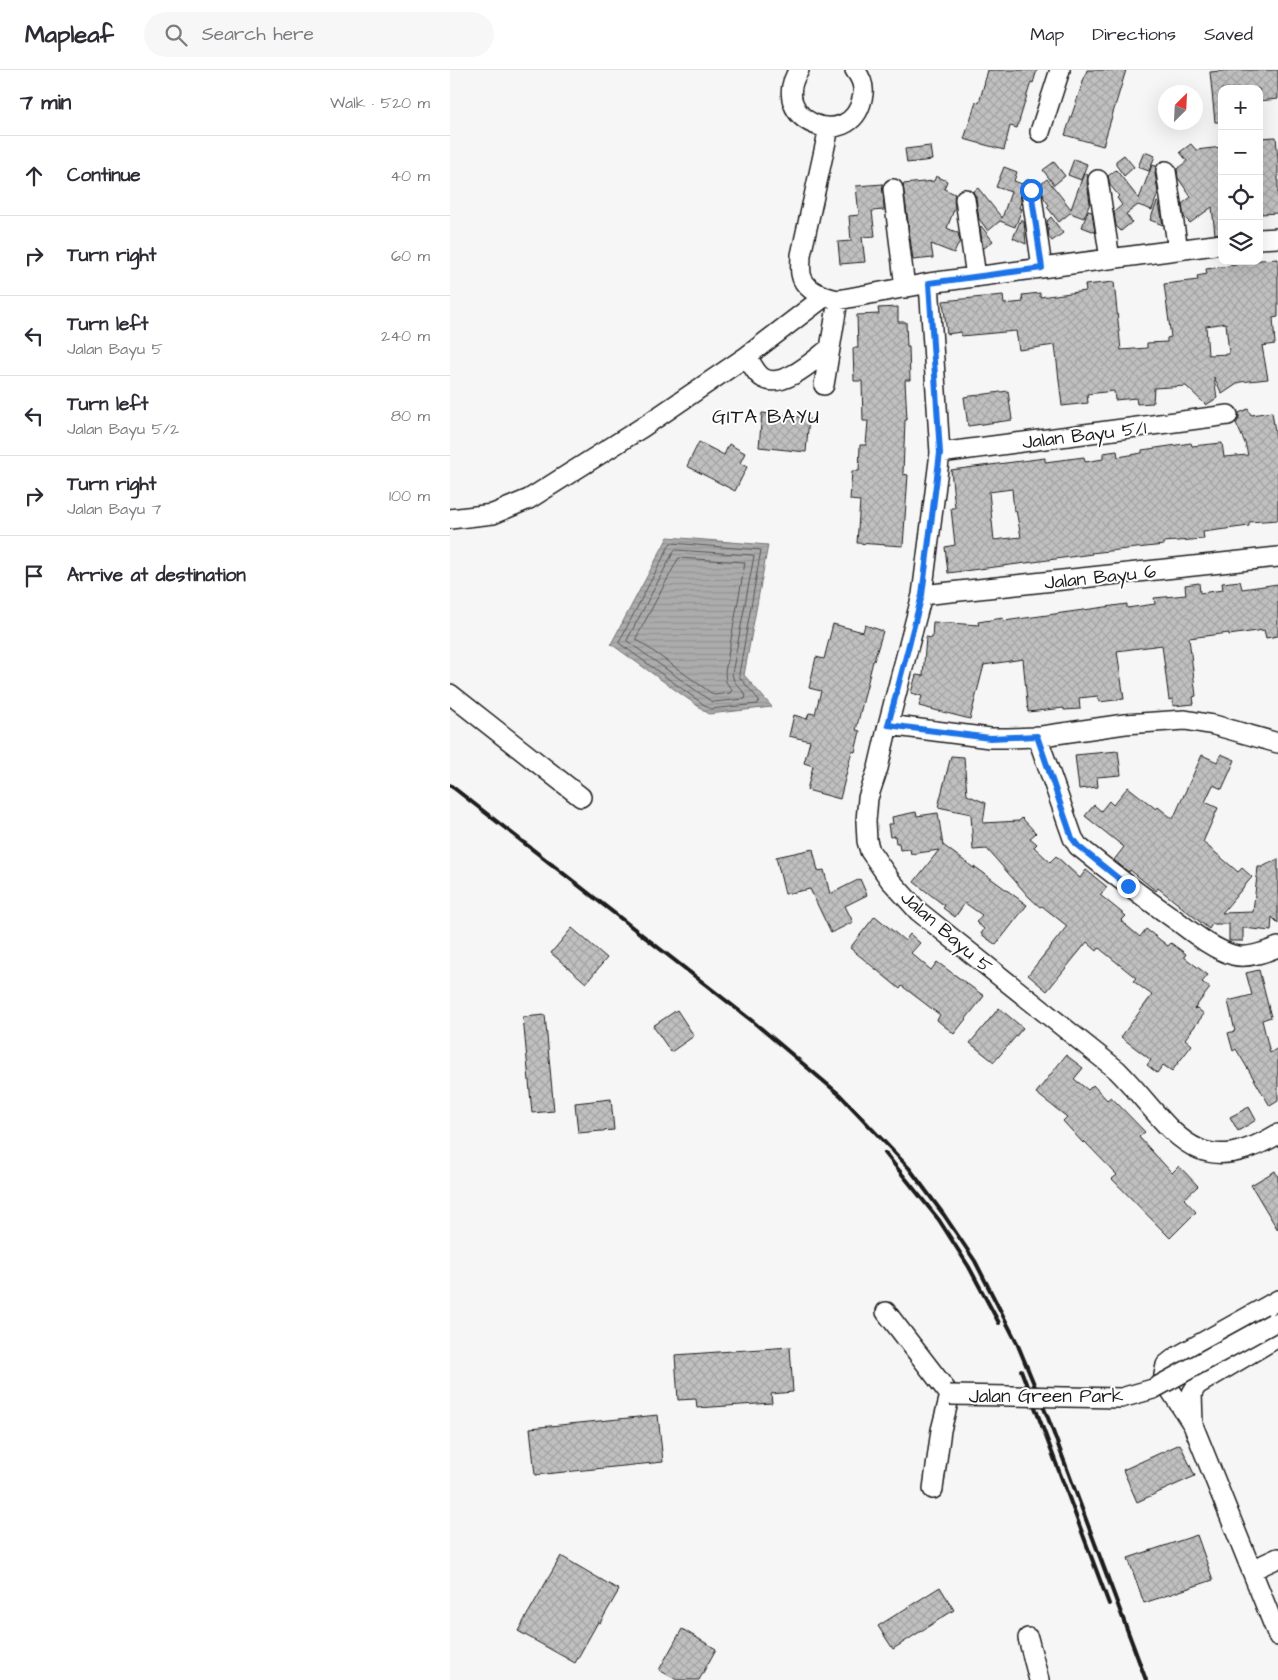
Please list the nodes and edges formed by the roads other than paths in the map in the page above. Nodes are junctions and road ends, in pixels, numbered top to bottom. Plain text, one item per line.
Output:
1 (799, 70) edge
2 (1060, 70) edge
3 (858, 72) edge
4 (829, 128) junction
5 (1040, 132) dead end
6 (1166, 171) dead end
7 (1098, 180) dead end
8 (893, 189) dead end
9 (1031, 190) dead end
10 (964, 199) dead end
11 (1278, 238) edge
12 (1263, 239) edge
13 (1218, 245) edge
14 (1178, 250) junction
15 (1110, 259) junction
16 (1042, 268) junction
17 (976, 277) junction
18 (929, 283) junction
19 (905, 288) junction
20 (831, 299) junction
21 (830, 348) junction
22 (747, 356) junction
23 (824, 385) dead end
24 (1228, 415) dead end
25 (940, 453) junction
26 (450, 519) edge
27 (1278, 556) edge
28 (922, 595) junction
29 (450, 694) edge
30 (888, 725) junction
31 (1037, 736) junction
32 (1278, 743) edge
33 (581, 797) dead end
34 (1278, 947) edge
35 (1278, 1134) edge
36 (1278, 1300) edge
37 (886, 1312) dead end
38 (1276, 1327) edge
39 (950, 1394) junction
40 (1193, 1425) junction
41 (933, 1490) dead end
42 (1278, 1558) edge
43 (1252, 1570) junction
44 (1278, 1636) edge
45 (1028, 1638) dead end
46 (1039, 1680) edge

1 - 4 street
2 - 5 street
3 - 4 street
4 - 20 street
6 - 14 street
7 - 15 street
8 - 19 street
9 - 16 street
10 - 17 street
11 - 12 street
13 - 14 street
14 - 15 street
15 - 16 street
16 - 17 street
17 - 18 street
18 - 19 street
18 - 25 street, Jalan Bayu 5
19 - 20 street
20 - 21 street
20 - 22 street
21 - 22 street
21 - 23 street
22 - 26 street
24 - 25 street, Jalan Bayu 5/1
25 - 28 street, Jalan Bayu 5
27 - 28 street, Jalan Bayu 6
28 - 30 street, Jalan Bayu 5
29 - 33 street
30 - 31 street
30 - 35 street, Jalan Bayu 5
31 - 32 street
31 - 34 street
36 - 40 street
37 - 39 street
38 - 39 street, Jalan Green Park, bridge
38 - 40 street
39 - 41 street
40 - 43 street
42 - 43 street
43 - 44 street
45 - 46 street

